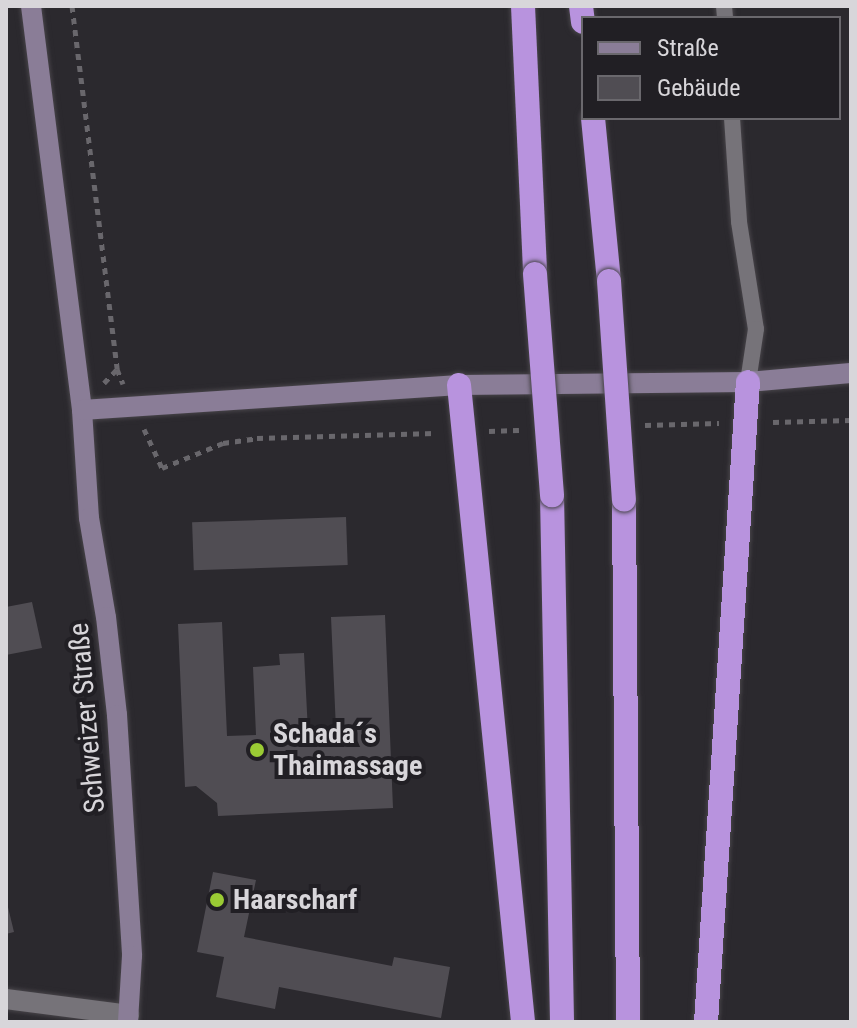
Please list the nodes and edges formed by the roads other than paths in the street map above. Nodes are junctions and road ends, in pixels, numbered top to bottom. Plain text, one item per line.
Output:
1 (31, 6) edge
2 (523, 6) edge
3 (593, 120) edge
4 (732, 120) edge
5 (851, 373) edge
6 (748, 382) junction
7 (459, 385) junction
8 (82, 410) junction
9 (6, 999) edge
10 (129, 1019) edge
11 (523, 1022) edge
12 (562, 1022) edge
13 (628, 1022) edge
14 (706, 1022) edge

1 - 8 street, Schweizer Straße
2 - 12 highway, bridge
3 - 13 highway, bridge
4 - 6 lane
5 - 6 street
6 - 7 street
6 - 14 highway
7 - 8 street
7 - 11 highway
8 - 10 street, Schweizer Straße
9 - 10 street

